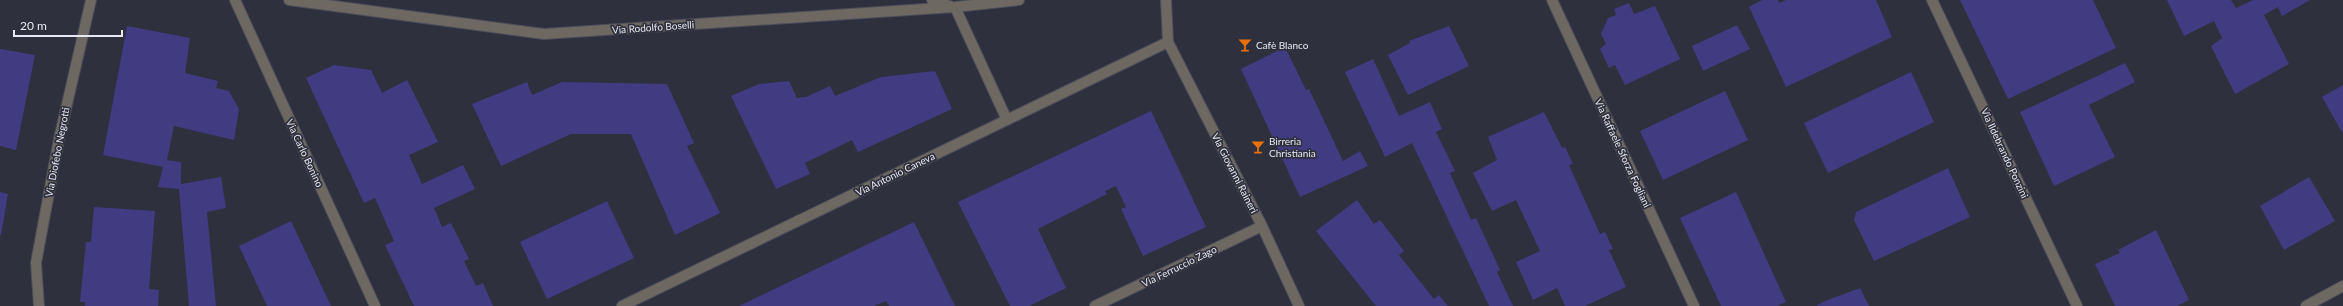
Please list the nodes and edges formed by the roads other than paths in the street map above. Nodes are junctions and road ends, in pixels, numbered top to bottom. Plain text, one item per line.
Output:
1 (91, 0) edge
2 (235, 0) edge
3 (289, 0) edge
4 (932, 0) edge
5 (1019, 0) edge
6 (1166, 0) edge
7 (1552, 0) edge
8 (1932, 0) edge
9 (955, 7) junction
10 (1168, 42) junction
11 (1007, 120) junction
12 (1262, 226) junction
13 (2343, 286) edge
14 (39, 306) edge
15 (375, 306) edge
16 (622, 306) edge
17 (1095, 306) edge
18 (1300, 306) edge
19 (1694, 306) edge
20 (2077, 306) edge
21 (2306, 306) edge

1 - 14 street, Via Diofebo Negrotti
2 - 15 street, Via Carlo Bonino
3 - 9 street, Via Rodolfo Boselli
4 - 9 street
5 - 9 street, Via Rodolfo Boselli
6 - 10 street
7 - 19 street, Via Raffaele Sforza Fogliani
8 - 20 street, Via Ildebrando Ponzini
9 - 11 street
10 - 11 street, Via Antonio Caneva
10 - 12 street, Via Giovanni Raineri
11 - 16 street, Via Antonio Caneva
12 - 17 street, Via Ferruccio Zago
12 - 18 street, Via Giovanni Raineri
13 - 21 street

